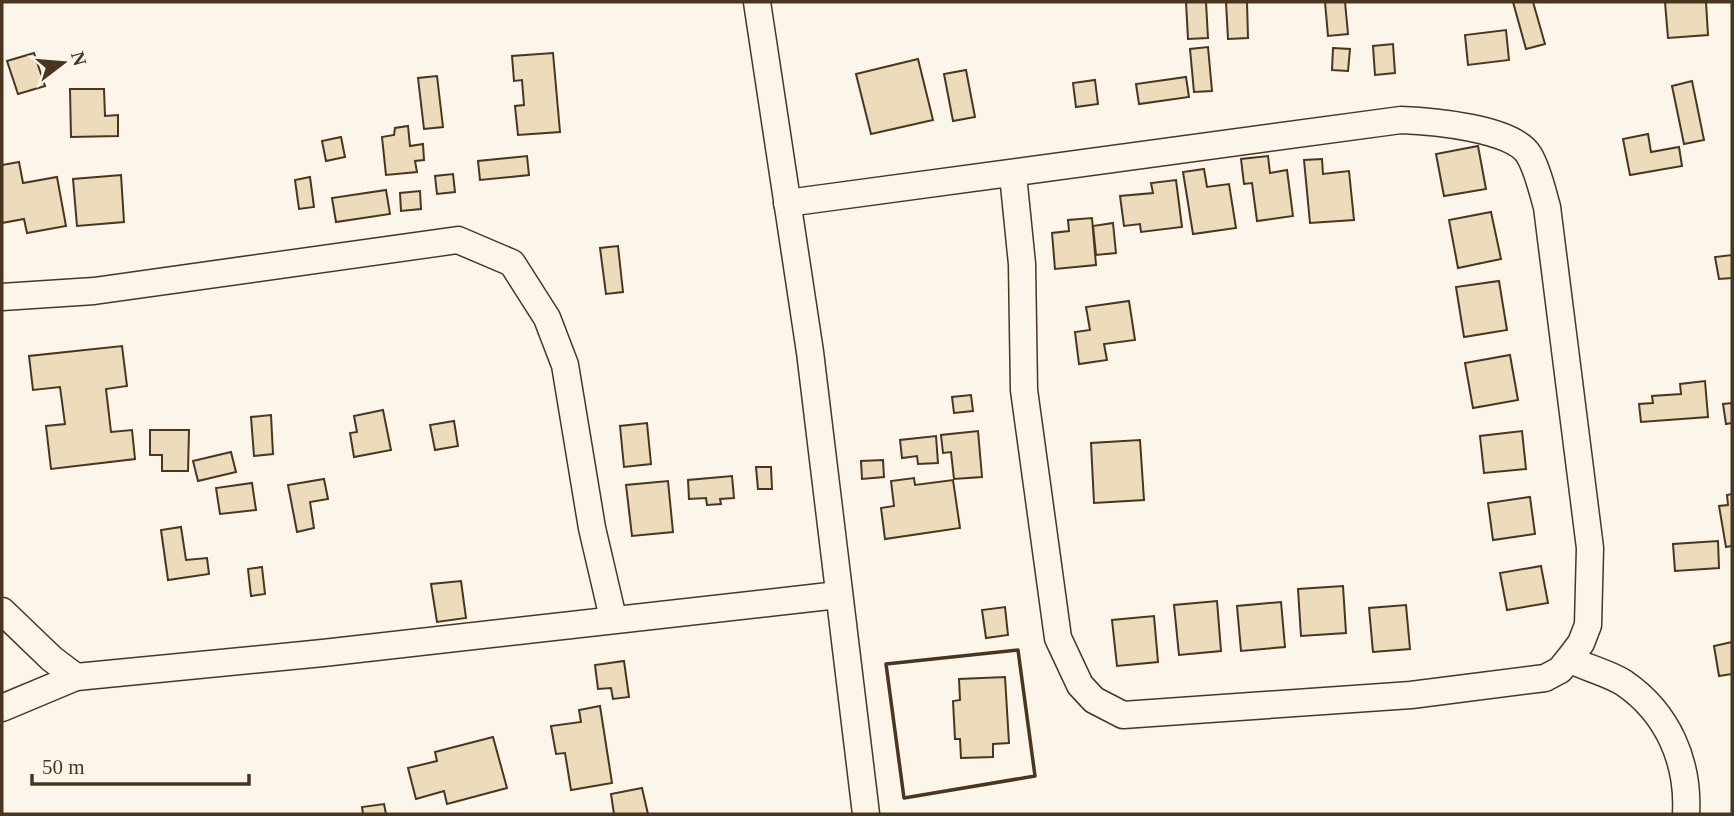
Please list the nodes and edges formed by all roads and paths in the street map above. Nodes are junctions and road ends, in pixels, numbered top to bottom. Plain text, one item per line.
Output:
1 (757, 2) edge
2 (1013, 175) junction
3 (787, 203) junction
4 (2, 297) edge
5 (838, 596) junction
6 (2, 611) edge
7 (613, 618) junction
8 (1569, 659) junction
9 (76, 677) junction
10 (2, 708) edge
11 (866, 814) edge
12 (1686, 814) edge

1 - 3 street
2 - 3 street
2 - 8 street
2 - 8 street
3 - 5 street
4 - 7 street
5 - 7 street
5 - 11 street
6 - 9 street
7 - 9 street
8 - 12 street
9 - 10 street

